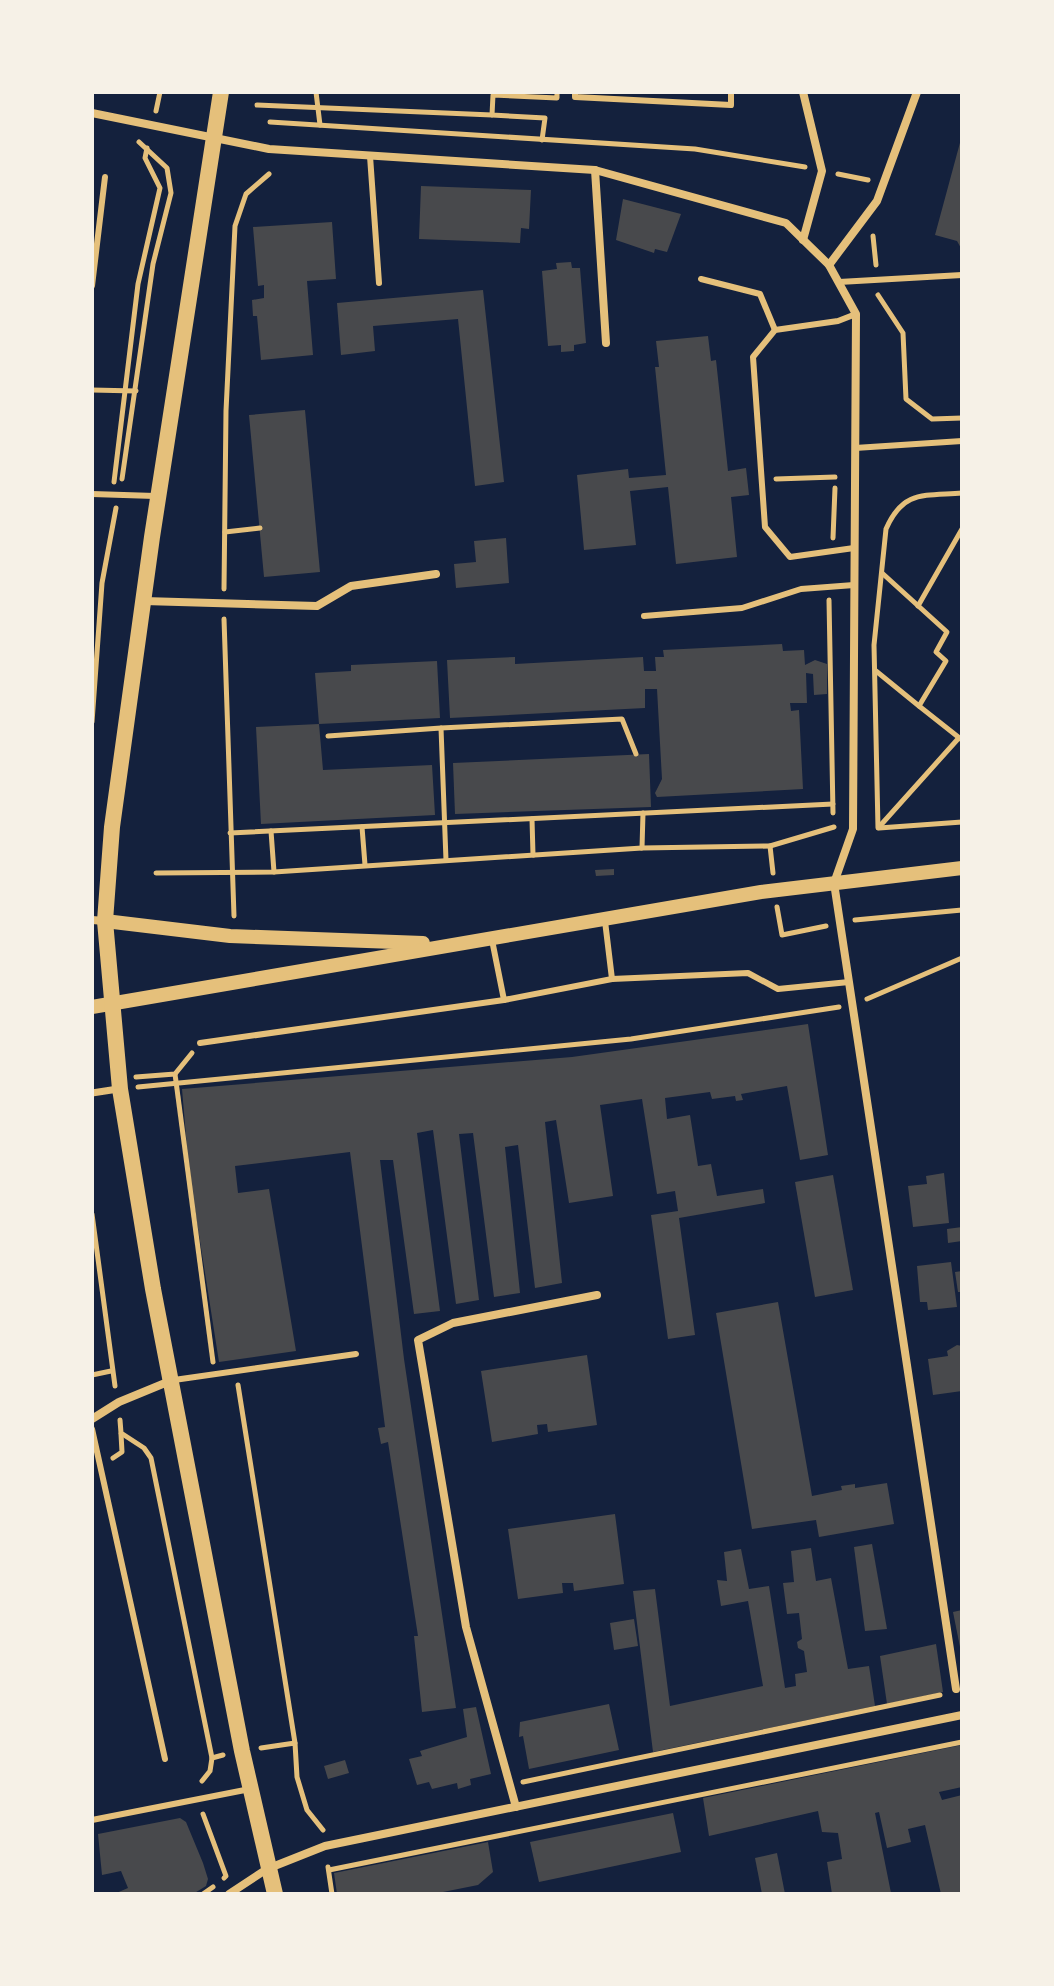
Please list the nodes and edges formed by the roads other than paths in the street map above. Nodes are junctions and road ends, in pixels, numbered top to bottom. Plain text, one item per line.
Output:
1 (221, 92) edge
2 (575, 92) edge
3 (731, 92) edge
4 (803, 92) edge
5 (917, 92) edge
6 (92, 113) edge
7 (213, 136) junction
8 (370, 156) junction
9 (595, 170) junction
10 (105, 177) dead end
11 (803, 240) junction
12 (829, 265) junction
13 (962, 275) edge
14 (701, 279) dead end
15 (839, 282) junction
16 (379, 283) dead end
17 (92, 286) edge
18 (856, 314) junction
19 (775, 330) junction
20 (606, 343) dead end
21 (962, 441) edge
22 (855, 448) junction
23 (92, 494) edge
24 (158, 496) junction
25 (854, 548) junction
26 (436, 574) dead end
27 (854, 585) junction
28 (144, 601) junction
29 (644, 616) dead end
30 (962, 868) edge
31 (834, 883) junction
32 (604, 918) junction
33 (98, 920) edge
34 (491, 937) junction
35 (447, 944) junction
36 (612, 979) junction
37 (849, 982) junction
38 (504, 1000) junction
39 (112, 1004) junction
40 (92, 1007) edge
41 (200, 1043) road end
42 (120, 1084) junction
43 (92, 1093) edge
44 (597, 1295) dead end
45 (356, 1354) dead end
46 (170, 1381) junction
47 (92, 1419) edge
48 (92, 1429) edge
49 (956, 1690) road end
50 (962, 1715) edge
51 (165, 1759) dead end
52 (250, 1789) junction
53 (516, 1807) junction
54 (92, 1820) edge
55 (267, 1869) junction
56 (229, 1894) edge
57 (275, 1894) edge

1 - 7 main road
2 - 3 lane
4 - 11 street
5 - 12 street
6 - 7 street
7 - 8 street
7 - 24 main road
8 - 9 street
8 - 16 lane
9 - 11 street
9 - 20 street
10 - 17 lane
11 - 12 street
12 - 15 street
13 - 15 lane
14 - 19 lane
15 - 18 street
18 - 19 lane
18 - 22 street
19 - 25 lane
21 - 22 lane
22 - 25 street
23 - 24 lane
24 - 28 main road
25 - 27 street
26 - 28 street
27 - 29 lane
27 - 31 street
28 - 33 main road
30 - 31 street
31 - 32 street
31 - 37 street
32 - 34 street
32 - 36 lane
33 - 35 street
33 - 39 main road
34 - 35 street
34 - 38 lane
35 - 39 street
36 - 37 lane
36 - 38 lane
37 - 49 street
38 - 41 lane
39 - 40 street
39 - 42 main road
42 - 43 street
42 - 46 main road
44 - 53 street
45 - 46 lane
46 - 47 street
46 - 52 main road
48 - 51 lane
50 - 53 street
52 - 54 lane
52 - 55 main road
53 - 55 street
55 - 56 street
55 - 57 main road

